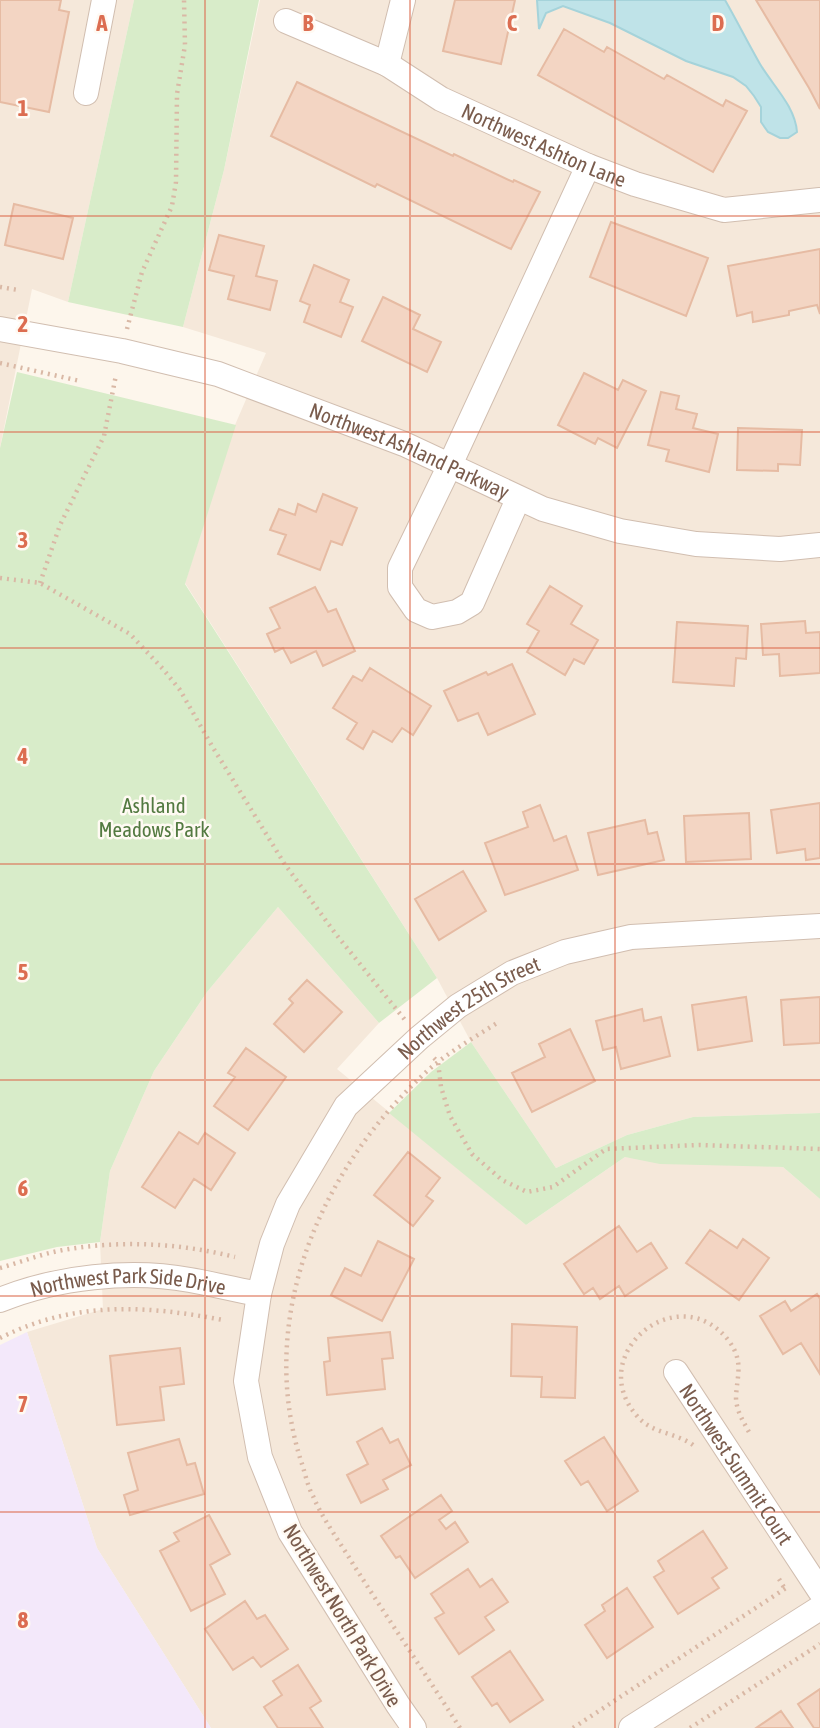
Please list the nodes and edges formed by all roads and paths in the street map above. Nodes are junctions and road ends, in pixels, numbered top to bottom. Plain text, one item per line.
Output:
1 (104, 0) edge
2 (184, 0) edge
3 (403, 0) edge
4 (286, 21) dead end
5 (387, 64) junction
6 (86, 93) dead end
7 (587, 166) junction
8 (820, 200) edge
9 (0, 287) edge
10 (19, 290) dead end
11 (0, 329) edge
12 (122, 351) junction
13 (0, 363) edge
14 (80, 381) dead end
15 (449, 467) junction
16 (518, 499) junction
17 (820, 545) edge
18 (0, 578) edge
19 (40, 583) junction
20 (820, 926) edge
21 (497, 1023) dead end
22 (419, 1038) junction
23 (438, 1062) junction
24 (820, 1149) edge
25 (259, 1294) junction
26 (0, 1300) edge
27 (223, 1320) dead end
28 (0, 1338) edge
29 (676, 1372) dead end
30 (814, 1582) edge
31 (820, 1608) edge
32 (820, 1644) edge
33 (414, 1728) edge
34 (460, 1728) edge
35 (573, 1728) edge
36 (631, 1728) edge
37 (690, 1728) edge

1 - 6 street
2 - 12 path
3 - 5 street
4 - 5 street, Northwest Ashton Lane
5 - 7 street, Northwest Ashton Lane
7 - 8 street, Northwest Ashton Lane
7 - 15 street
9 - 10 path
11 - 12 street, Northwest Ashland Parkway
12 - 15 street, Northwest Ashland Parkway
12 - 19 path
13 - 14 path
15 - 16 street, Northwest Ashland Parkway
15 - 16 street
16 - 17 street, Northwest Ashland Parkway
18 - 19 path
19 - 22 path
20 - 22 street, Northwest 25th Street
21 - 23 path
22 - 23 path
22 - 25 street, Northwest 25th Street
23 - 24 path
23 - 34 path
25 - 26 street, Northwest Park Side Drive
25 - 33 street, Northwest North Park Drive
27 - 28 path
29 - 30 street, Northwest Summit Court
30 - 35 path
31 - 36 street
32 - 37 path

